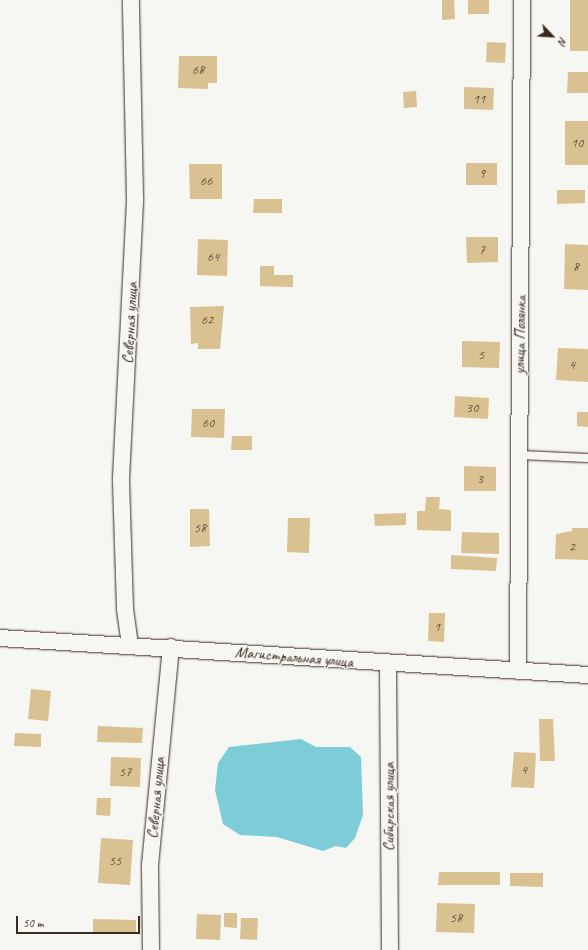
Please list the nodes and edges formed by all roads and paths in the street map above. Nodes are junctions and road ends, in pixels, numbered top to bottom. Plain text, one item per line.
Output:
1 (131, 0) edge
2 (522, 0) edge
3 (519, 455) junction
4 (588, 458) edge
5 (0, 638) edge
6 (130, 645) junction
7 (171, 647) junction
8 (388, 665) junction
9 (518, 671) junction
10 (588, 675) edge
11 (151, 950) edge
12 (390, 950) edge

1 - 6 street, Северная улица
2 - 3 street, улица Полянка
3 - 4 lane
3 - 9 street, улица Полянка
5 - 6 street, Магистральная улица
6 - 7 street, Магистральная улица
7 - 8 street, Магистральная улица
7 - 11 street, Северная улица
8 - 9 street, Магистральная улица
8 - 12 street, Сибирская улица
9 - 10 street, Магистральная улица

